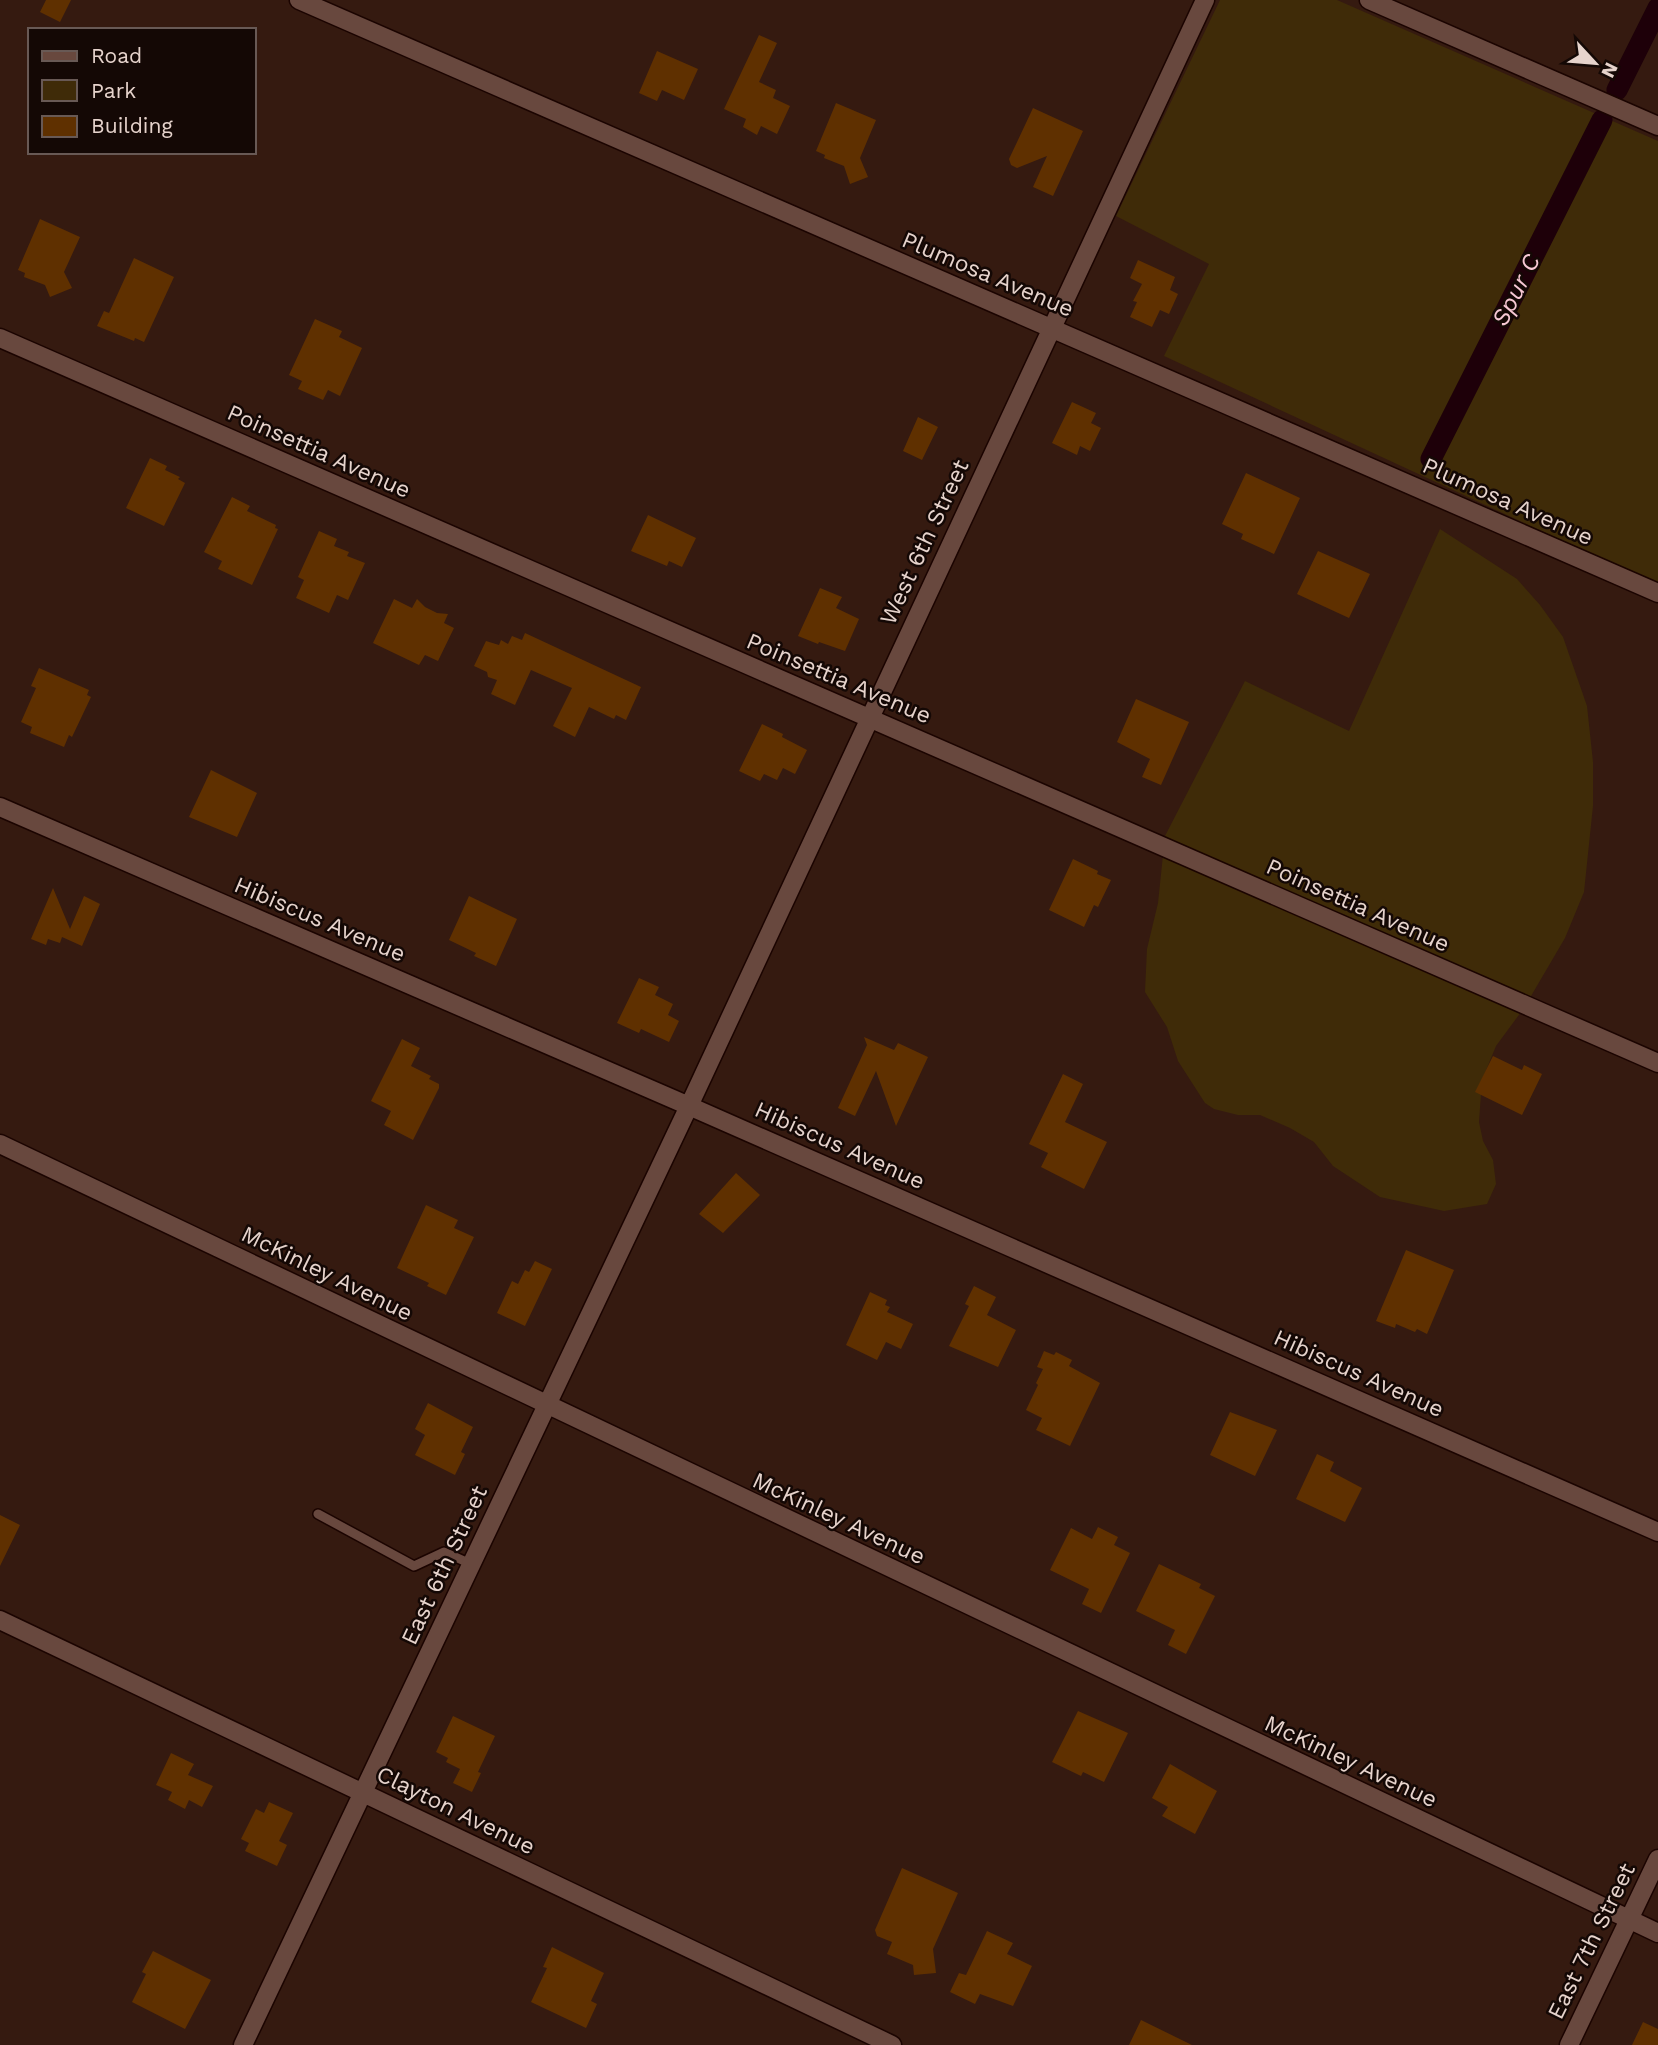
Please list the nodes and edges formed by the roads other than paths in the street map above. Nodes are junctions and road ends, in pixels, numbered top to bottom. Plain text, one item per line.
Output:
1 (299, 0) edge
2 (1205, 0) edge
3 (1369, 0) edge
4 (1658, 126) edge
5 (1051, 329) junction
6 (0, 338) edge
7 (1658, 593) edge
8 (869, 717) junction
9 (0, 807) edge
10 (1658, 1063) edge
11 (689, 1106) junction
12 (0, 1144) edge
13 (547, 1405) junction
14 (318, 1514) dead end
15 (1658, 1532) edge
16 (471, 1564) junction
17 (0, 1620) edge
18 (363, 1793) junction
19 (1658, 1859) edge
20 (1629, 1919) junction
21 (1658, 1933) edge
22 (243, 2045) edge
23 (892, 2045) edge
24 (1569, 2045) edge

1 - 5 street, Plumosa Avenue
2 - 5 street, West 6th Street
3 - 4 street
5 - 7 street, Plumosa Avenue
5 - 8 street, West 6th Street
6 - 8 street, Poinsettia Avenue
8 - 10 street, Poinsettia Avenue
8 - 11 street, West 6th Street
9 - 11 street, Hibiscus Avenue
11 - 13 street, East 6th Street
11 - 15 street, Hibiscus Avenue
12 - 13 street, McKinley Avenue
13 - 16 street, East 6th Street
13 - 20 street, McKinley Avenue
14 - 16 lane
16 - 18 street, East 6th Street
17 - 18 street, Clayton Avenue
18 - 22 street, East 6th Street
18 - 23 street, Clayton Avenue
19 - 20 street, East 7th Street
20 - 21 street, McKinley Avenue
20 - 24 street, East 7th Street

